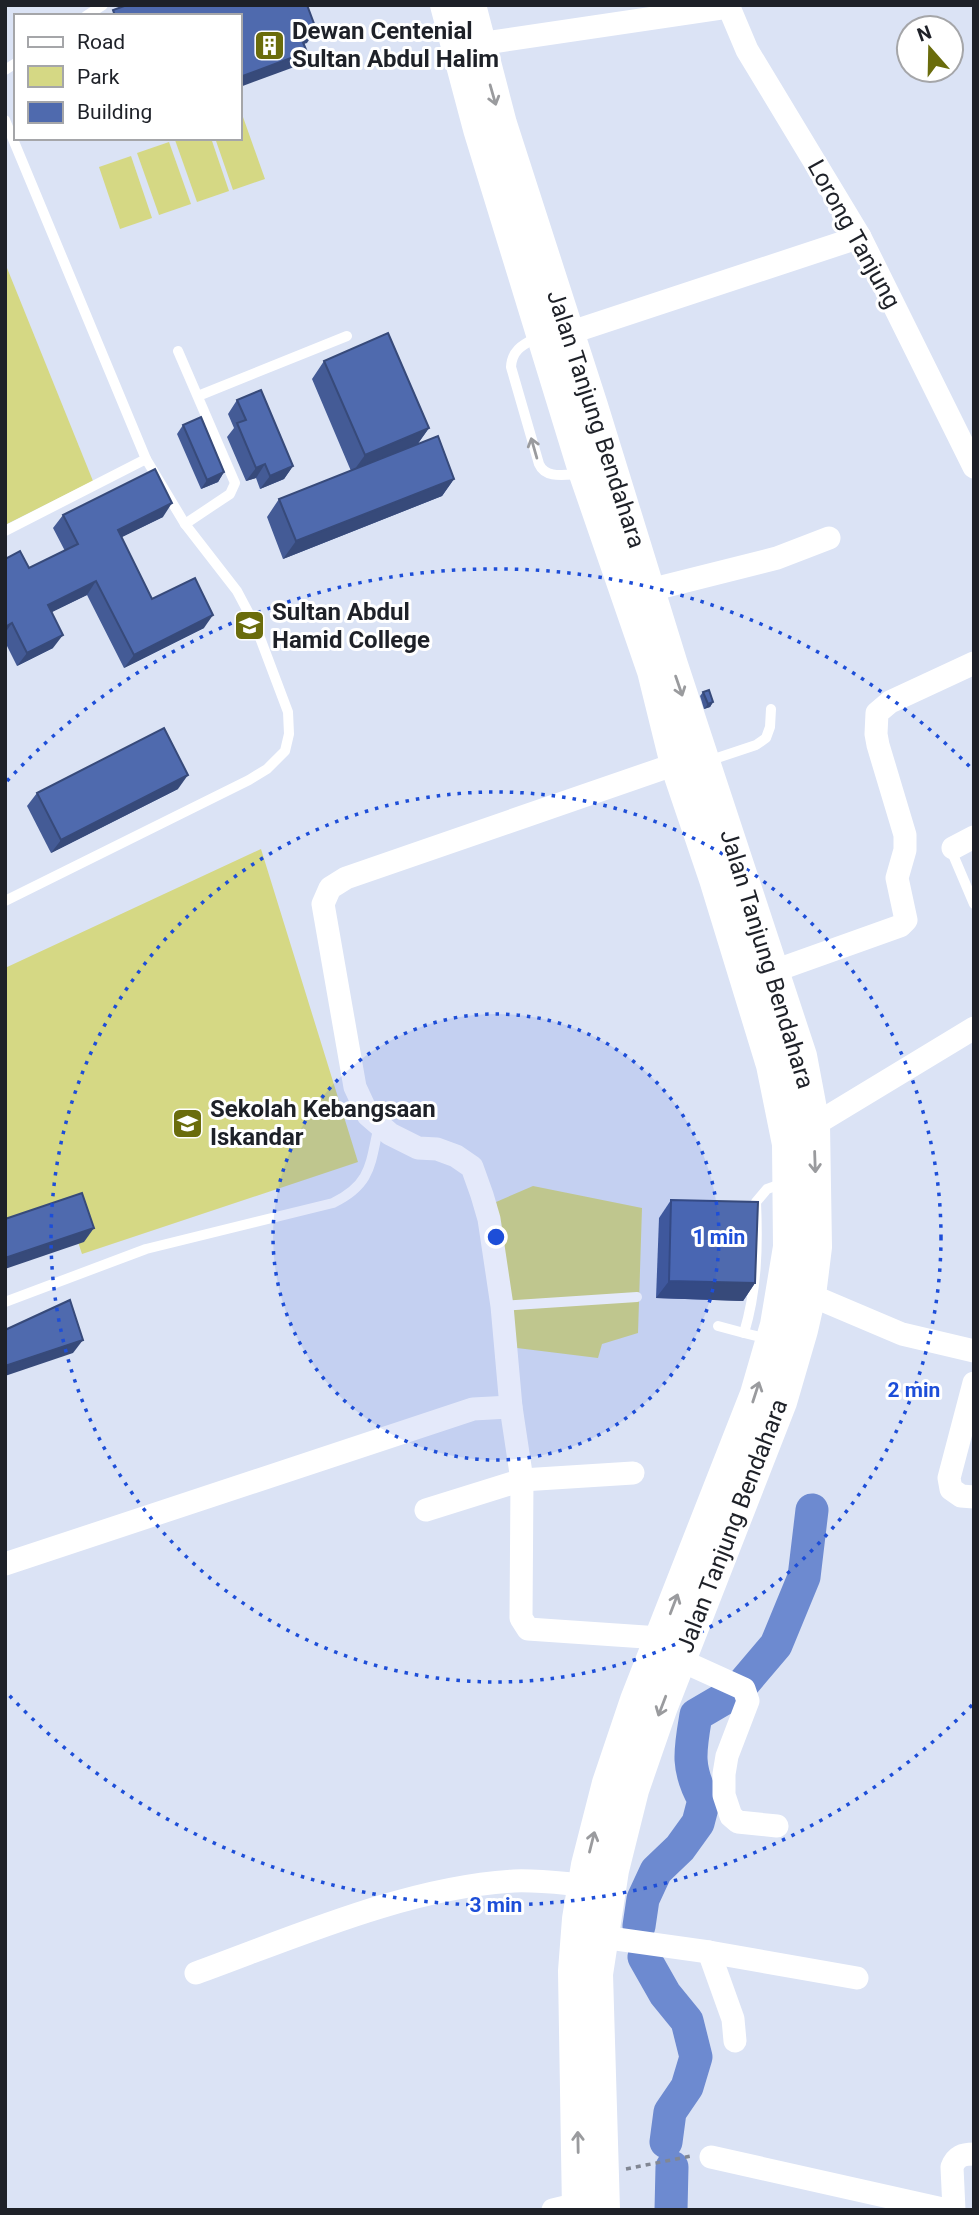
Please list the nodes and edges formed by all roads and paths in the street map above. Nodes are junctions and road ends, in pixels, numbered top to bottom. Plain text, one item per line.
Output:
1 (446, 5) edge
2 (470, 5) edge
3 (728, 6) edge
4 (479, 44) junction
5 (5, 120) edge
6 (860, 237) junction
7 (555, 334) junction
8 (346, 336) dead end
9 (178, 351) dead end
10 (198, 396) junction
11 (146, 459) junction
12 (974, 467) edge
13 (585, 474) junction
14 (185, 524) junction
15 (5, 531) edge
16 (829, 538) dead end
17 (650, 590) junction
18 (974, 663) edge
19 (771, 709) dead end
20 (691, 763) junction
21 (974, 837) edge
22 (953, 848) joint
23 (5, 901) edge
24 (974, 904) edge
25 (774, 971) junction
26 (974, 1028) edge
27 (379, 1125) junction
28 (814, 1125) junction
29 (810, 1296) junction
30 (637, 1297) dead end
31 (5, 1302) edge
32 (502, 1306) junction
33 (719, 1326) dead end
34 (758, 1336) junction
35 (974, 1351) edge
36 (974, 1383) edge
37 (511, 1407) junction
38 (633, 1473) dead end
39 (522, 1480) junction
40 (974, 1497) edge
41 (426, 1510) dead end
42 (5, 1564) edge
43 (670, 1649) junction
44 (777, 1826) dead end
45 (583, 1885) junction
46 (602, 1937) junction
47 (709, 1952) junction
48 (196, 1973) dead end
49 (857, 1978) dead end
50 (735, 2041) dead end
51 (973, 2156) edge
52 (711, 2157) joint
53 (604, 2175) junction
54 (578, 2208) edge
55 (947, 2210) edge
56 (954, 2210) edge

1 - 7 main road, Jalan Tanjung Bendahara
2 - 4 main road, Jalan Tanjung Bendahara
3 - 4 street
3 - 6 street, Lorong Tanjung
4 -> 7 main road, Jalan Tanjung Bendahara
5 - 11 lane
6 - 7 street
6 - 12 street, Lorong Tanjung
7 - 13 main road, Jalan Tanjung Bendahara
13 -> 7 lane
7 - 17 main road, Jalan Tanjung Bendahara
8 - 10 lane
9 - 10 lane
10 - 14 lane
11 - 14 lane
11 - 15 lane
13 - 20 main road, Jalan Tanjung Bendahara
14 - 23 lane
16 - 17 street
17 -> 20 main road, Jalan Tanjung Bendahara
18 - 25 street
19 - 20 lane
20 - 25 main road, Jalan Tanjung Bendahara
20 - 27 street
20 - 34 main road, Jalan Tanjung Bendahara
21 - 22 street
22 - 24 lane
25 - 28 main road, Jalan Tanjung Bendahara
26 - 28 street
27 - 31 lane
27 - 32 street
28 -> 29 main road, Jalan Tanjung Bendahara
29 - 35 street
29 - 43 main road, Jalan Tanjung Bendahara
30 - 32 lane
32 - 37 street
33 - 34 lane
43 -> 34 main road, Jalan Tanjung Bendahara
36 - 40 street
37 - 39 street
37 - 42 street
38 - 39 street
39 - 41 street
39 - 43 street
43 - 44 street
45 -> 43 main road, Jalan Tanjung Bendahara
43 -> 46 main road, Jalan Tanjung Bendahara
45 - 48 street
54 -> 45 main road, Jalan Tanjung Bendahara
46 - 47 street
46 - 53 main road, Jalan Tanjung Bendahara
47 - 49 street
47 - 50 street
51 - 56 street
52 - 53 path
52 - 55 street
53 - 54 main road, Jalan Tanjung Bendahara

